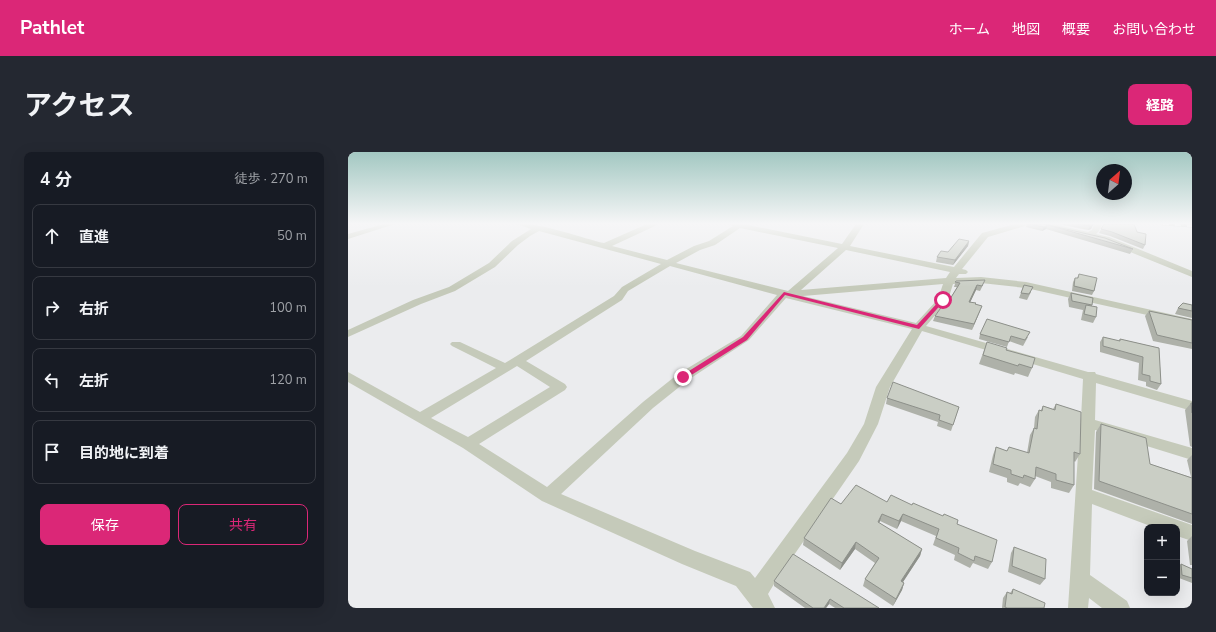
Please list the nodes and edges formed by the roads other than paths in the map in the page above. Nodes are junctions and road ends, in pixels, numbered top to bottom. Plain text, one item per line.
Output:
1 (513, 245) edge
2 (704, 245) edge
3 (835, 245) edge
4 (976, 245) edge
5 (1119, 245) edge
6 (605, 246) edge
7 (843, 247) junction
8 (669, 263) junction
9 (956, 270) junction
10 (1192, 274) edge
11 (949, 281) junction
12 (1026, 285) junction
13 (787, 294) junction
14 (1192, 322) edge
15 (919, 327) junction
16 (348, 334) edge
17 (456, 344) dead end
18 (512, 364) junction
19 (1090, 375) junction
20 (348, 376) edge
21 (1192, 406) edge
22 (420, 418) junction
23 (1086, 422) junction
24 (468, 444) junction
25 (1192, 454) edge
26 (1083, 494) junction
27 (548, 496) junction
28 (1168, 524) edge
29 (1180, 528) edge
30 (1192, 533) edge
31 (1079, 578) junction
32 (761, 601) edge
33 (1078, 608) edge
34 (1120, 608) edge

1 - 16 street
2 - 8 street
3 - 7 street
4 - 9 street
5 - 10 street
6 - 8 street
7 - 9 street
7 - 13 street
8 - 13 street
8 - 18 street
9 - 11 street
9 - 12 street
11 - 12 street
11 - 13 street
11 - 15 street
12 - 14 street
13 - 15 street
13 - 27 street
15 - 19 street
15 - 32 street
17 - 18 street
18 - 22 street
18 - 24 street
19 - 21 street
19 - 23 street
20 - 22 street
22 - 24 street
23 - 25 street
23 - 26 street
24 - 27 street
26 - 28 street
26 - 31 street
27 - 32 street
29 - 30 street
31 - 33 street
31 - 34 street

